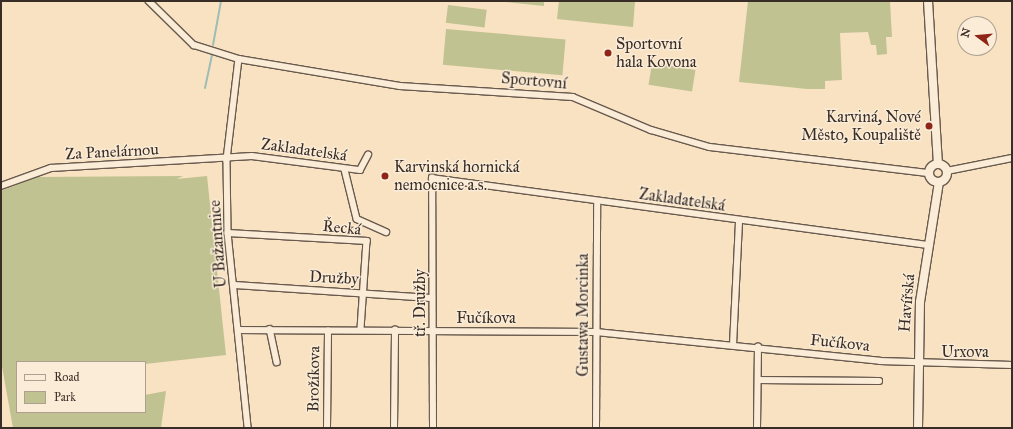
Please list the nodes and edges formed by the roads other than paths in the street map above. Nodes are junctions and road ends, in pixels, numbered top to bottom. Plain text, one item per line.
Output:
1 (149, 1) edge
2 (928, 1) edge
3 (240, 59) junction
4 (368, 155) dead end
5 (1012, 158) edge
6 (227, 160) junction
7 (938, 164) junction
8 (346, 170) junction
9 (947, 172) junction
10 (929, 173) junction
11 (432, 178) joint
12 (939, 182) junction
13 (1, 186) edge
14 (597, 202) junction
15 (739, 221) junction
16 (386, 232) dead end
17 (228, 233) junction
18 (928, 245) junction
19 (234, 285) junction
20 (364, 293) junction
21 (432, 298) junction
22 (270, 329) junction
23 (238, 330) junction
24 (328, 330) junction
25 (361, 330) junction
26 (395, 330) junction
27 (433, 331) junction
28 (596, 332) junction
29 (733, 345) junction
30 (758, 348) junction
31 (277, 362) dead end
32 (918, 363) junction
33 (1012, 365) edge
34 (758, 380) junction
35 (879, 381) dead end
36 (248, 428) edge
37 (327, 428) edge
38 (394, 428) edge
39 (433, 428) edge
40 (596, 428) edge
41 (757, 428) edge
42 (918, 428) edge

1 - 3 street, Sportovní
2 - 7 street
3 - 6 street, U Bažantnice
3 - 10 street, Sportovní
4 - 8 street, Zakladatelská
5 - 9 street
6 - 8 street, Zakladatelská
6 - 13 street, Za Panelárnou
6 - 17 street, U Bažantnice
7 - 9 street
7 - 10 street
8 - 16 street
9 - 12 street
10 - 12 street
11 - 14 street, Zakladatelská
11 - 21 street, tř. Družby
12 - 18 street, Havířská
14 - 15 street, Zakladatelská
14 - 28 street, Gustawa Morcinka
15 - 18 street, Zakladatelská
15 - 29 street
17 - 19 street, U Bažantnice
17 - 20 street, Řecká
18 - 32 street, Havířská
19 - 20 street, Družby
19 - 23 street, U Bažantnice
20 - 21 street, Družby
20 - 25 street, Řecká
21 - 27 street, tř. Družby
22 - 23 street, Fučíkova
22 - 24 street, Fučíkova
22 - 31 street
23 - 36 street, U Bažantnice
24 - 25 street, Fučíkova
24 - 37 street, Brožíkova
25 - 26 street, Fučíkova
26 - 27 street, Fučíkova
26 - 38 street, tř. Družby
27 - 28 street, Fučíkova
27 - 39 street, tř. Družby
28 - 29 street, Fučíkova
28 - 40 street, Gustawa Morcinka
29 - 30 street, Fučíkova
30 - 32 street, Fučíkova
30 - 34 street
32 - 33 street, Urxova
32 - 42 street, Havířská
34 - 35 street
34 - 41 street

